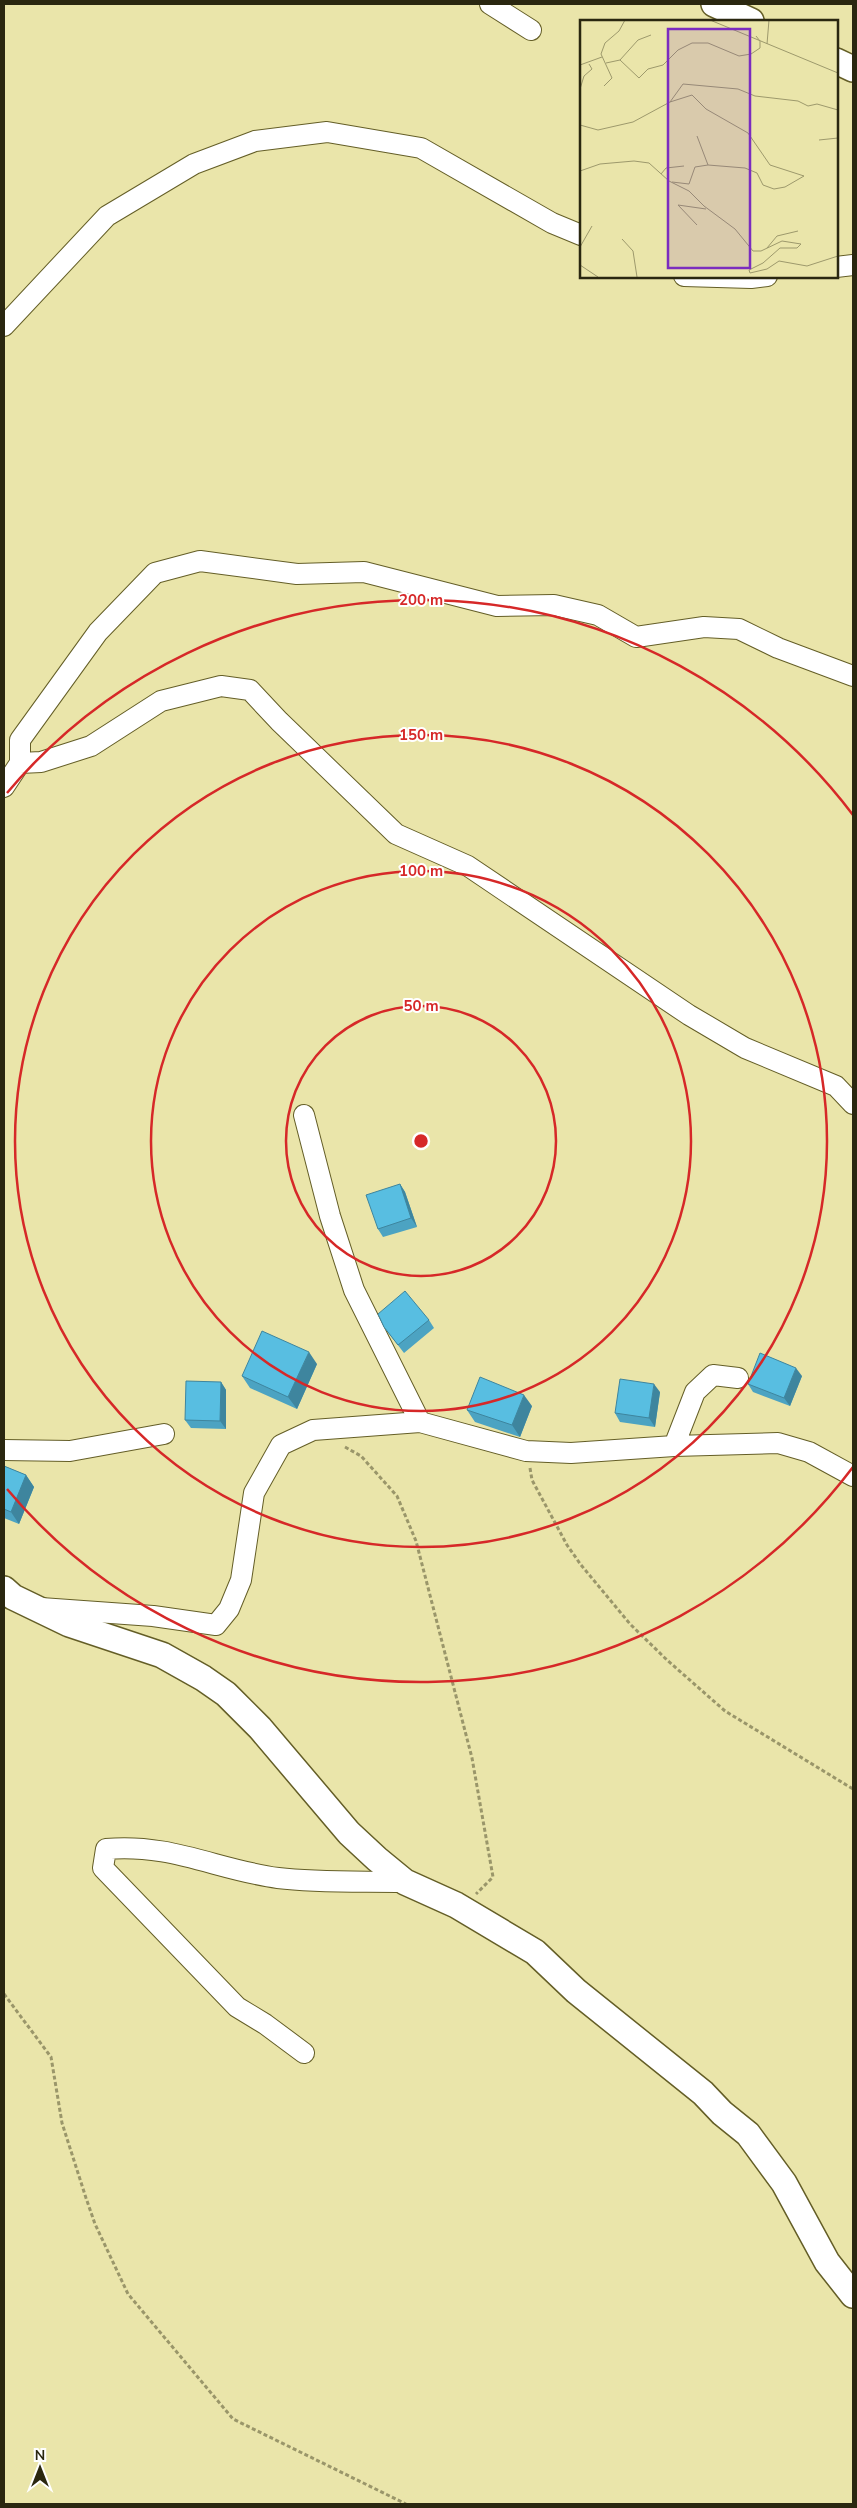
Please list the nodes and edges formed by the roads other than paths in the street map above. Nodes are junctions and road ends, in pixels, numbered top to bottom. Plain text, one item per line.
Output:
1 (490, 4) edge
2 (714, 4) edge
3 (749, 20) edge
4 (530, 30) dead end
5 (837, 61) edge
6 (853, 69) edge
7 (580, 235) edge
8 (853, 265) edge
9 (837, 267) edge
10 (4, 326) edge
11 (853, 676) edge
12 (20, 764) junction
13 (4, 787) edge
14 (853, 1104) edge
15 (304, 1115) dead end
16 (738, 1378) dead end
17 (420, 1422) junction
18 (164, 1434) dead end
19 (674, 1446) junction
20 (4, 1450) edge
21 (853, 1476) edge
22 (4, 1589) edge
23 (39, 1608) junction
24 (404, 1882) junction
25 (304, 2053) dead end
26 (853, 2295) edge

1 - 4 street
2 - 3 street
5 - 6 street
7 - 10 street
8 - 9 street
11 - 12 street
12 - 13 street
12 - 14 street
15 - 17 street
16 - 19 street
17 - 19 street
17 - 23 street
18 - 20 street
19 - 21 street
22 - 23 street
23 - 24 street
24 - 25 street
24 - 26 street

